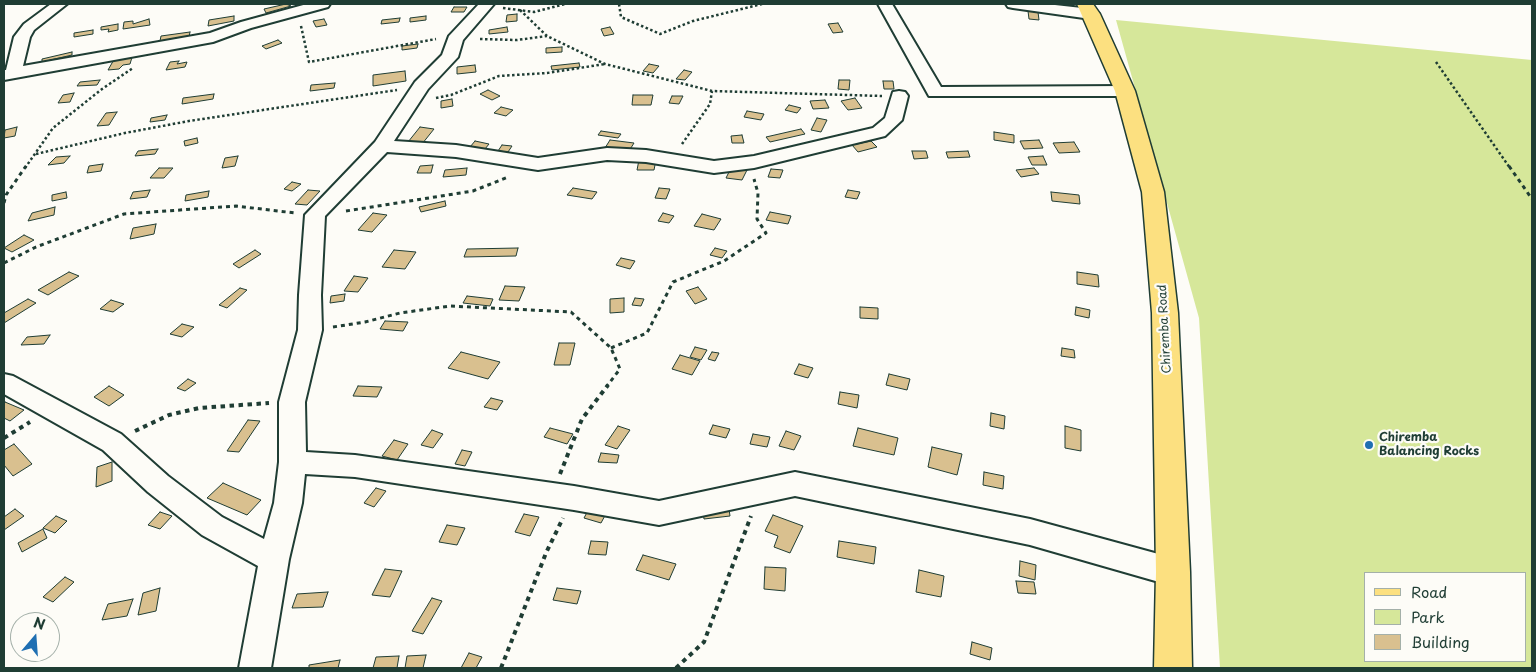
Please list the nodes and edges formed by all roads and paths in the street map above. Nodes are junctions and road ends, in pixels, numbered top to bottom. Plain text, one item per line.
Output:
1 (60, 4) edge
2 (323, 4) edge
3 (565, 4) edge
4 (619, 4) edge
5 (762, 4) edge
6 (885, 4) edge
7 (1013, 4) edge
8 (486, 5) edge
9 (1088, 9) edge
10 (520, 10) junction
11 (298, 11) junction
12 (547, 36) junction
13 (455, 38) junction
14 (151, 48) junction
15 (1436, 62) dead end
16 (605, 64) junction
17 (9, 74) edge
18 (712, 91) junction
19 (1125, 91) junction
20 (417, 92) junction
21 (899, 96) joint
22 (382, 146) junction
23 (36, 154) junction
24 (671, 160) junction
25 (754, 162) junction
26 (538, 164) junction
27 (5, 195) edge
28 (1532, 200) edge
29 (4, 203) edge
30 (315, 215) junction
31 (4, 263) edge
32 (310, 330) junction
33 (611, 348) junction
34 (4, 383) edge
35 (292, 402) junction
36 (51, 408) junction
37 (4, 438) edge
38 (112, 442) junction
39 (293, 462) junction
40 (758, 491) junction
41 (563, 496) junction
42 (274, 559) junction
43 (1173, 572) junction
44 (254, 668) edge
45 (501, 668) edge
46 (676, 668) edge
47 (1172, 668) edge

1 - 17 street
2 - 11 street
3 - 10 path
4 - 5 path
6 - 19 street
7 - 9 street
8 - 10 path
8 - 13 street
9 - 19 main road, Chiremba Road
10 - 12 path
11 - 13 path
11 - 14 street
12 - 13 path
12 - 16 path
13 - 20 street
14 - 17 street
14 - 23 path
15 - 28 path
16 - 18 path
16 - 20 path
18 - 21 path
18 - 24 path
19 - 43 main road, Chiremba Road
20 - 22 street
20 - 23 path
21 - 25 street
22 - 26 street
22 - 30 street
23 - 27 path
24 - 25 street
24 - 26 street
25 - 33 path
26 - 30 path
27 - 29 path
30 - 31 path
30 - 32 street
32 - 33 path
32 - 35 street
33 - 41 path
34 - 36 street
35 - 38 path
35 - 39 street
36 - 37 path
36 - 38 street
38 - 42 street
39 - 41 street
39 - 42 street
40 - 41 street
40 - 43 street
40 - 46 path
41 - 45 path
42 - 44 street
43 - 47 main road, Chiremba Road

